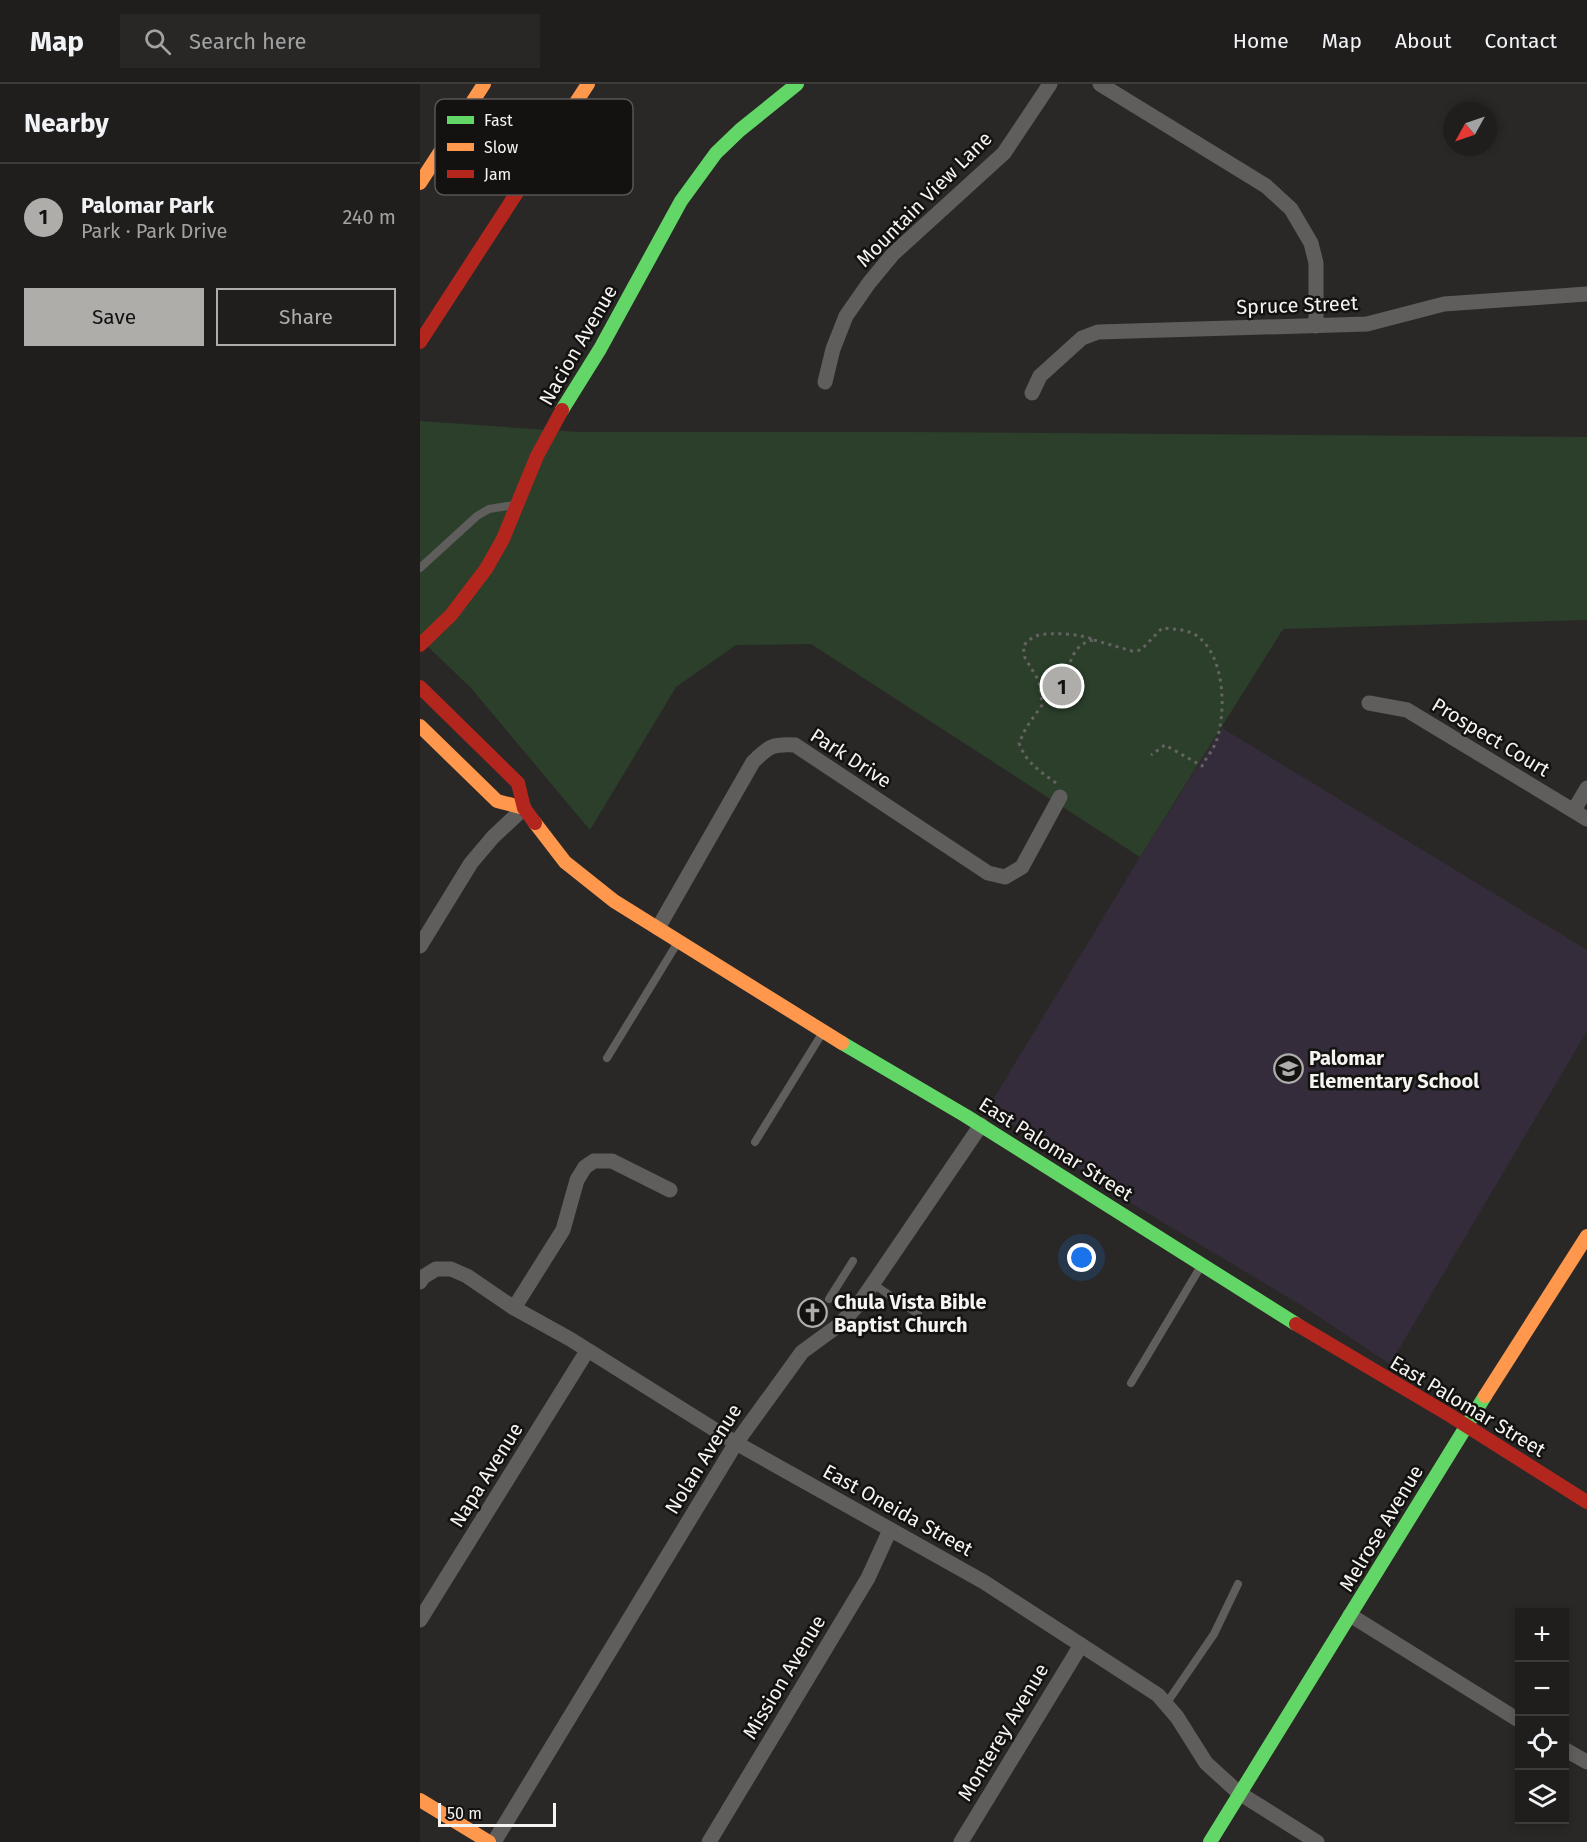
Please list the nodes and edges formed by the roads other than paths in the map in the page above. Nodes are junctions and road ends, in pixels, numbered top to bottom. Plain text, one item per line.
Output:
1 (484, 84) edge
2 (588, 84) edge
3 (797, 84) edge
4 (1050, 84) edge
5 (1100, 84) edge
6 (474, 99) edge
7 (578, 99) edge
8 (435, 160) edge
9 (420, 183) edge
10 (516, 195) edge
11 (1587, 294) edge
12 (1316, 327) junction
13 (420, 342) edge
14 (825, 382) dead end
15 (1032, 393) dead end
16 (519, 504) junction
17 (420, 568) edge
18 (420, 645) edge
19 (420, 687) edge
20 (1369, 702) dead end
21 (420, 726) edge
22 (1587, 788) edge
23 (1060, 791) road end
24 (524, 808) junction
25 (1580, 815) edge
26 (658, 928) junction
27 (679, 940) junction
28 (420, 946) edge
29 (824, 1031) junction
30 (607, 1058) dead end
31 (981, 1125) junction
32 (755, 1142) dead end
33 (670, 1190) dead end
34 (1586, 1239) edge
35 (853, 1261) dead end
36 (1202, 1265) junction
37 (422, 1279) edge
38 (873, 1284) junction
39 (829, 1299) dead end
40 (514, 1308) junction
41 (918, 1314) dead end
42 (587, 1351) junction
43 (1131, 1383) dead end
44 (1466, 1426) junction
45 (736, 1443) junction
46 (1587, 1502) edge
47 (890, 1530) junction
48 (1238, 1584) dead end
49 (1350, 1615) junction
50 (420, 1620) edge
51 (1081, 1645) junction
52 (1166, 1704) junction
53 (1515, 1718) edge
54 (1569, 1752) edge
55 (1587, 1762) edge
56 (1239, 1793) junction
57 (420, 1800) edge
58 (492, 1842) edge
59 (709, 1842) edge
60 (961, 1842) edge
61 (1210, 1842) edge
62 (1317, 1842) edge

1 - 6 main road
2 - 7 main road
3 - 16 main road, Nacion Avenue
4 - 14 street, Mountain View Lane
5 - 12 street
8 - 9 main road
10 - 13 main road
11 - 12 street, Spruce Street
12 - 15 street, Spruce Street
16 - 17 lane
16 - 18 main road, Nacion Avenue
19 - 24 main road, East Palomar Street
20 - 25 street, Prospect Court
21 - 24 main road
22 - 25 street
23 - 26 street, Park Drive
24 - 26 main road, East Palomar Street
24 - 28 street
26 - 27 main road, East Palomar Street
27 - 29 main road, East Palomar Street
27 - 30 lane
29 - 31 main road, East Palomar Street
29 - 32 lane
31 - 36 main road, East Palomar Street
31 - 38 street, Nolan Avenue
33 - 40 street
34 - 44 main road, Melrose Avenue
35 - 39 lane
36 - 43 lane
36 - 44 main road, East Palomar Street
37 - 40 street, East Oneida Street
38 - 41 lane
38 - 45 street, Nolan Avenue
40 - 42 street, East Oneida Street
42 - 45 street, East Oneida Street
42 - 50 street, Napa Avenue
44 - 46 main road, East Palomar Street
44 - 49 main road, Melrose Avenue
45 - 47 street, East Oneida Street
45 - 58 street, Nolan Avenue
47 - 51 street, East Oneida Street
47 - 59 street, Mission Avenue
48 - 52 lane
49 - 53 street
49 - 56 main road, Melrose Avenue
51 - 52 street, East Oneida Street
51 - 60 street, Monterey Avenue
52 - 56 street, East Oneida Street
54 - 55 street
56 - 61 main road, Melrose Avenue
56 - 62 street, East Oneida Street
57 - 58 main road

